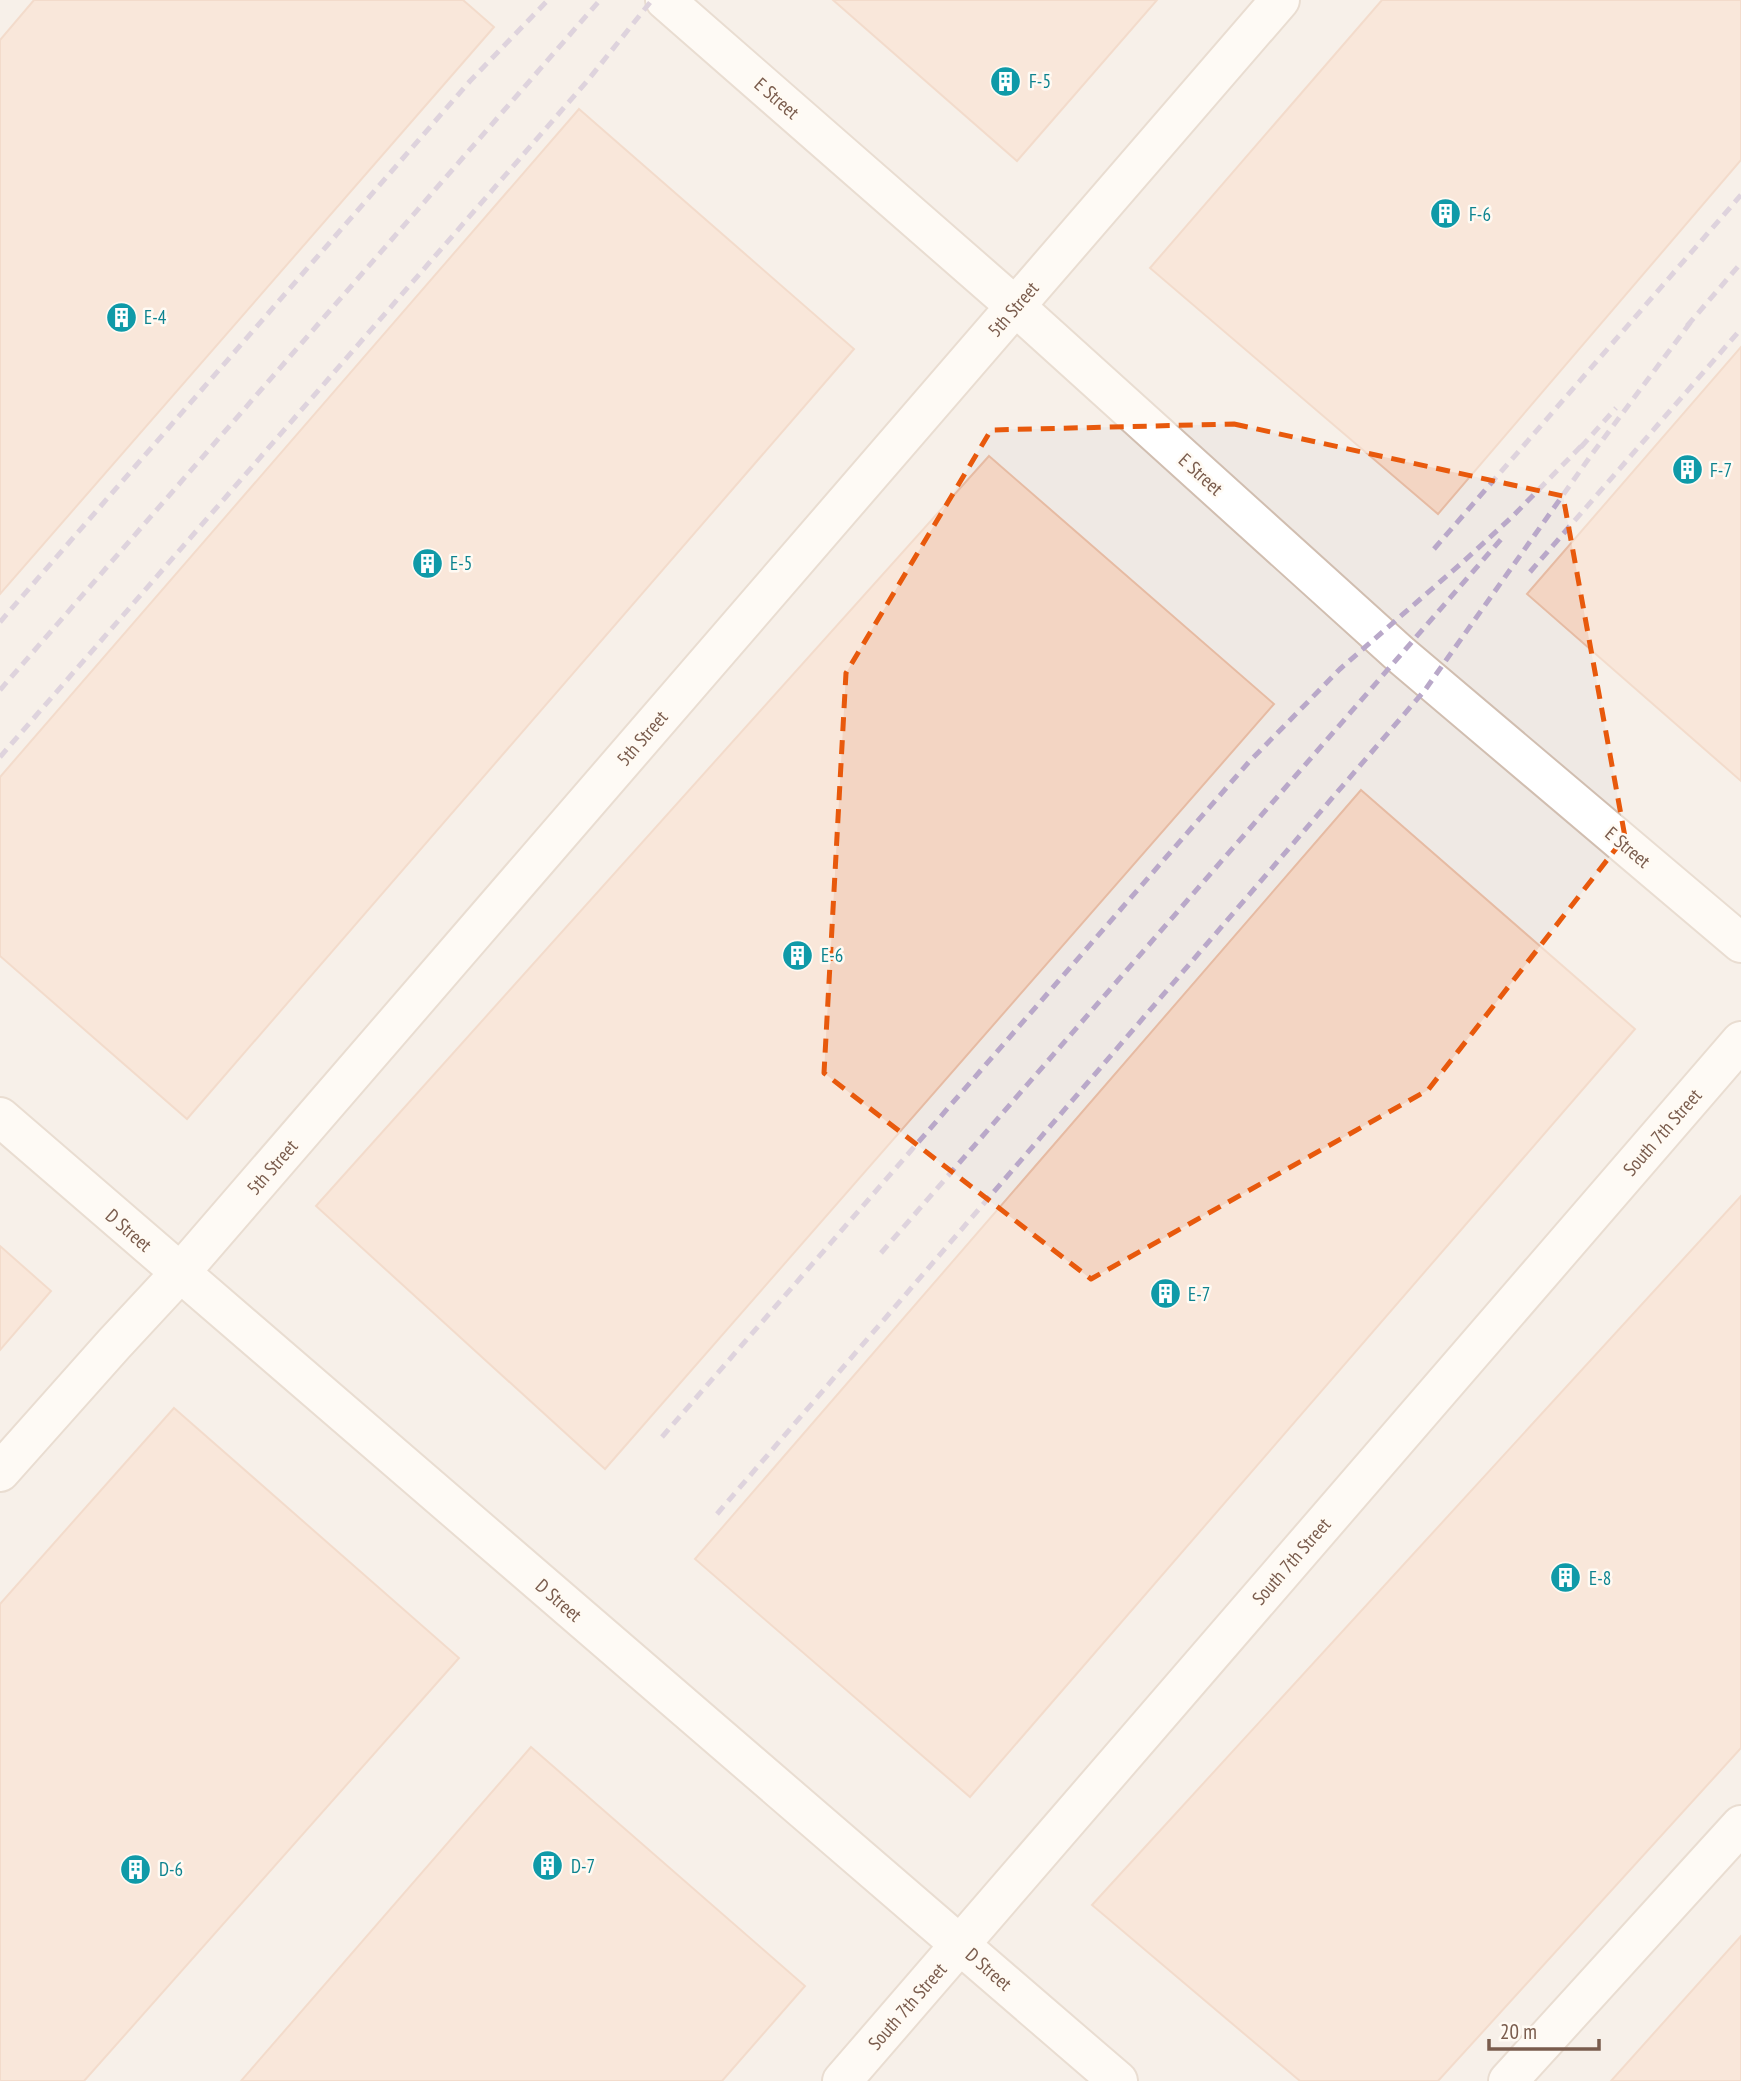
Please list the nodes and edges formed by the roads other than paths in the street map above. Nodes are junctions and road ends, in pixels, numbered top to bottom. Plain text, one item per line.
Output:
1 (665, 0) edge
2 (1280, 0) edge
3 (1015, 306) junction
4 (1741, 943) edge
5 (1741, 1041) edge
6 (0, 1118) edge
7 (180, 1274) junction
8 (0, 1472) edge
9 (1741, 1825) edge
10 (959, 1944) junction
11 (842, 2081) edge
12 (1118, 2081) edge
13 (1508, 2081) edge

1 - 3 lane, E Street
2 - 3 lane, 5th Street
3 - 4 lane, E Street
3 - 7 lane, 5th Street
5 - 10 lane, South 7th Street
6 - 7 lane, D Street
7 - 8 lane, 5th Street
7 - 10 lane, D Street
9 - 13 lane
10 - 11 lane, South 7th Street
10 - 12 lane, D Street

